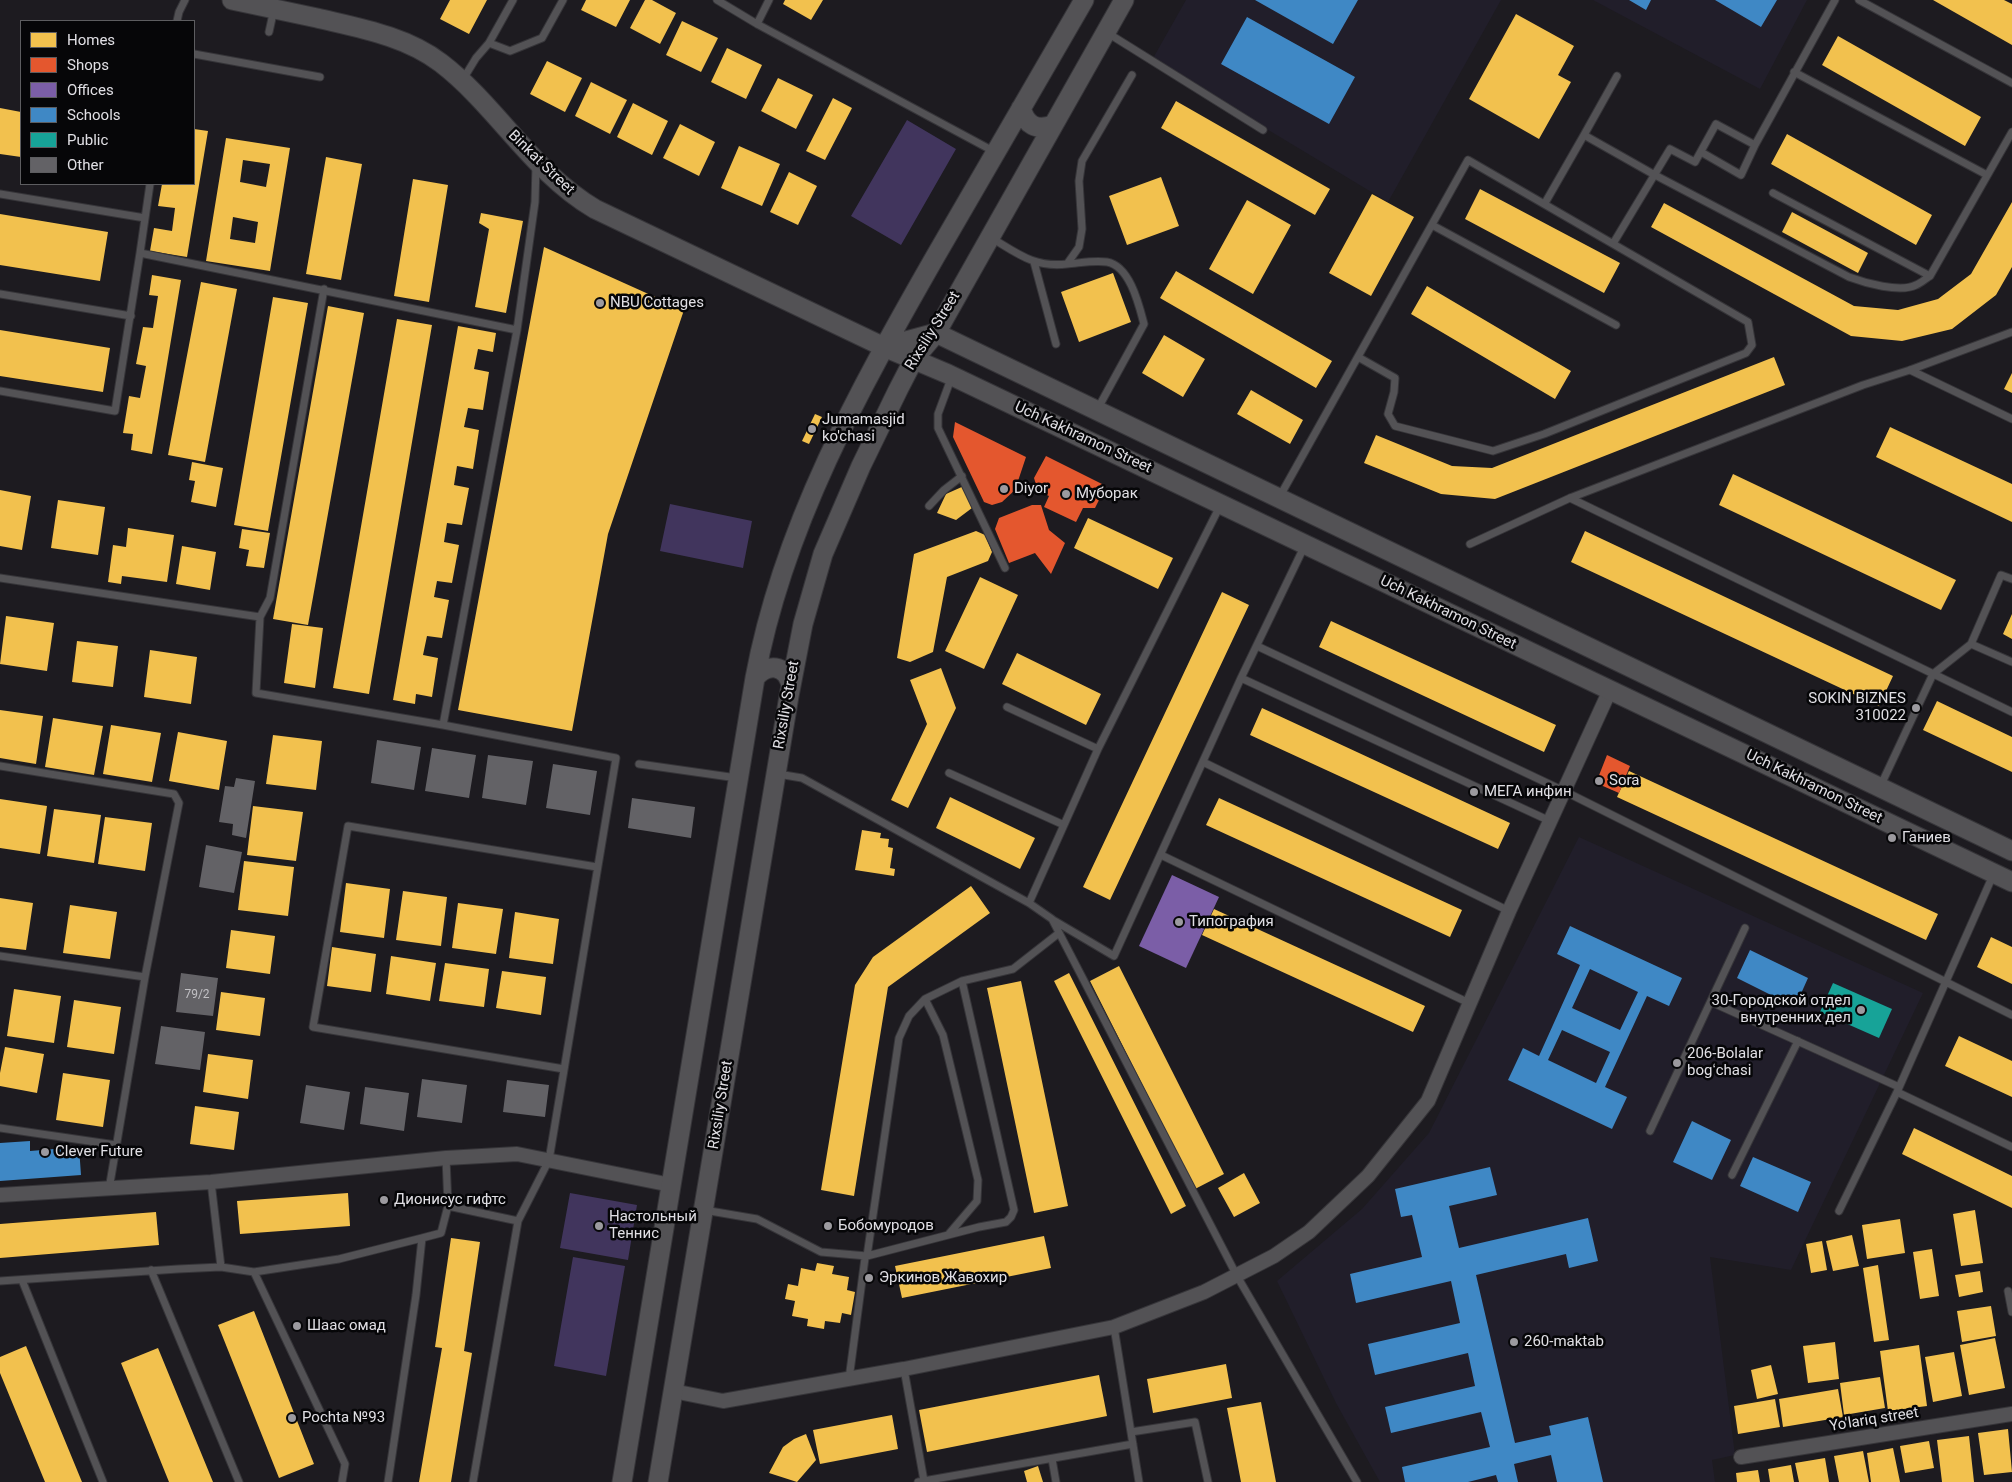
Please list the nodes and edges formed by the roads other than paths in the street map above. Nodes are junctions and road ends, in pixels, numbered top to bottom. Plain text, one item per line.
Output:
1 (185, 0) edge
2 (232, 0) edge
3 (513, 0) edge
4 (563, 0) edge
5 (717, 0) edge
6 (769, 0) edge
7 (1084, 0) edge
8 (1124, 0) edge
9 (1835, 0) edge
10 (1858, 0) edge
11 (274, 9) junction
12 (177, 20) edge
13 (757, 24) junction
14 (269, 32) dead end
15 (1105, 32) junction
16 (489, 43) junction
17 (195, 54) edge
18 (1794, 72) junction
19 (1132, 76) dead end
20 (1617, 76) dead end
21 (320, 77) dead end
22 (462, 81) junction
23 (2012, 83) edge
24 (1021, 108) junction
25 (1052, 126) junction
26 (1263, 130) dead end
27 (2012, 132) edge
28 (1584, 135) junction
29 (1755, 145) junction
30 (996, 152) junction
31 (1701, 152) junction
32 (537, 162) junction
33 (1653, 174) junction
34 (1987, 175) junction
35 (150, 185) edge
36 (1773, 193) dead end
37 (0, 194) edge
38 (1545, 204) junction
39 (145, 218) junction
40 (1432, 224) junction
41 (990, 237) junction
42 (1614, 242) junction
43 (140, 253) junction
44 (1034, 262) junction
45 (1067, 264) junction
46 (1930, 276) junction
47 (324, 289) junction
48 (0, 294) edge
49 (131, 316) junction
50 (1616, 325) dead end
51 (517, 330) junction
52 (2012, 332) edge
53 (936, 333) junction
54 (1056, 344) dead end
55 (884, 347) junction
56 (1358, 357) junction
57 (914, 360) junction
58 (1910, 370) junction
59 (952, 376) junction
60 (0, 391) edge
61 (1097, 411) junction
62 (2012, 419) edge
63 (962, 476) junction
64 (1570, 498) junction
65 (1279, 499) junction
66 (1221, 504) junction
67 (929, 506) dead end
68 (1305, 544) junction
69 (1470, 544) dead end
70 (1412, 563) junction
71 (1006, 568) dead end
72 (0, 578) edge
73 (2012, 579) edge
74 (1398, 589) junction
75 (260, 617) junction
76 (1971, 644) junction
77 (1256, 646) junction
78 (2012, 662) edge
79 (1933, 674) junction
80 (755, 678) junction
81 (1241, 678) junction
82 (791, 684) junction
83 (1610, 690) junction
84 (1007, 707) dead end
85 (2012, 712) edge
86 (443, 725) junction
87 (1098, 749) junction
88 (1203, 762) junction
89 (639, 764) dead end
90 (0, 766) edge
91 (776, 773) junction
92 (949, 773) dead end
93 (739, 778) junction
94 (1879, 788) junction
95 (1564, 791) junction
96 (1550, 821) junction
97 (1064, 825) junction
98 (2012, 851) edge
99 (1161, 855) junction
100 (597, 866) junction
101 (1994, 874) junction
102 (2012, 882) edge
103 (1029, 903) junction
104 (1509, 911) junction
105 (1052, 920) junction
106 (1746, 928) dead end
107 (1059, 933) junction
108 (0, 956) edge
109 (145, 977) junction
110 (962, 981) junction
111 (1947, 983) junction
112 (924, 999) junction
113 (1711, 1002) junction
114 (1469, 1003) junction
115 (2012, 1015) edge
116 (1798, 1041) junction
117 (564, 1069) junction
118 (1898, 1089) junction
119 (0, 1128) edge
120 (1650, 1131) dead end
121 (116, 1145) junction
122 (2012, 1148) edge
123 (446, 1158) junction
124 (549, 1160) junction
125 (1732, 1175) dead end
126 (211, 1182) junction
127 (671, 1185) junction
128 (109, 1189) junction
129 (0, 1195) edge
130 (448, 1206) junction
131 (703, 1210) junction
132 (1839, 1211) dead end
133 (518, 1221) junction
134 (948, 1235) junction
135 (422, 1238) junction
136 (867, 1256) junction
137 (221, 1267) junction
138 (150, 1270) junction
139 (254, 1272) junction
140 (1237, 1276) junction
141 (22, 1280) junction
142 (0, 1281) edge
143 (2008, 1291) dead end
144 (2012, 1312) edge
145 (1114, 1326) junction
146 (904, 1369) junction
147 (849, 1379) junction
148 (673, 1391) junction
149 (2012, 1414) edge
150 (1131, 1432) junction
151 (1133, 1444) junction
152 (1741, 1457) dead end
153 (1052, 1459) junction
154 (955, 1479) edge
155 (921, 1481) edge
156 (103, 1482) edge
157 (239, 1482) edge
158 (342, 1482) edge
159 (388, 1482) edge
160 (473, 1482) edge
161 (622, 1482) edge
162 (658, 1482) edge
163 (1056, 1482) edge
164 (1139, 1482) edge
165 (1208, 1482) edge
166 (1357, 1482) edge

1 - 12 lane
2 - 11 main road, Binkat Street
3 - 16 lane
4 - 16 lane
5 - 13 lane
6 - 13 lane
7 - 24 main road
8 - 15 main road, Rixsiliy Street
9 - 18 lane
10 - 23 lane
11 - 14 lane
11 - 22 main road, Binkat Street
13 - 30 lane
15 - 25 main road, Rixsiliy Street
15 - 26 lane
16 - 22 lane
17 - 21 lane
18 - 29 lane
18 - 34 lane
19 - 45 lane
20 - 28 lane
22 - 32 main road, Binkat Street
24 - 25 main road
24 - 30 main road
25 - 41 main road, Rixsiliy Street
27 - 34 lane
28 - 33 lane
28 - 38 lane
29 - 31 lane
29 - 31 lane
30 - 55 main road
31 - 33 lane
32 - 51 lane
32 - 55 main road, Binkat Street
33 - 42 lane
33 - 46 lane
34 - 46 lane
35 - 39 lane
36 - 46 lane
37 - 39 lane
38 - 40 lane
38 - 42 lane
39 - 43 lane
40 - 50 lane
40 - 56 lane
41 - 44 lane
41 - 53 main road, Rixsiliy Street
42 - 56 lane
43 - 47 lane
43 - 49 lane
44 - 45 lane
44 - 54 lane
45 - 61 lane
47 - 51 lane
47 - 75 lane
48 - 49 lane
49 - 60 lane
51 - 86 lane
52 - 58 lane
53 - 55 main road
53 - 57 main road, Rixsiliy Street
53 - 61 main road, Uch Kakhramon Street
55 - 57 main road, Uch Kakhramon Street
55 - 80 main road
56 - 65 lane
57 - 59 main road, Uch Kakhramon Street
57 - 82 main road, Rixsiliy Street
58 - 62 lane
58 - 64 lane
59 - 63 lane
59 - 66 main road, Uch Kakhramon Street
61 - 65 main road, Uch Kakhramon Street
63 - 67 lane
63 - 71 lane
64 - 69 lane
64 - 79 lane
65 - 70 main road, Uch Kakhramon Street
66 - 68 main road, Uch Kakhramon Street
66 - 87 lane
68 - 74 main road, Uch Kakhramon Street
68 - 77 lane
70 - 74 main road
70 - 94 main road, Uch Kakhramon Street
72 - 75 lane
73 - 76 lane
74 - 83 main road, Uch Kakhramon Street
75 - 86 lane
76 - 78 lane
76 - 79 lane
77 - 81 lane
77 - 95 lane
79 - 85 lane
79 - 94 lane
80 - 82 main road
80 - 93 main road
81 - 88 lane
81 - 96 lane
82 - 91 main road, Rixsiliy Street
83 - 95 street
83 - 101 main road, Uch Kakhramon Street
84 - 87 lane
86 - 100 lane
87 - 97 lane
88 - 99 lane
88 - 104 lane
89 - 93 lane
90 - 109 lane
91 - 103 lane
91 - 131 main road, Rixsiliy Street
92 - 97 lane
93 - 127 main road
94 - 98 main road, Uch Kakhramon Street
95 - 96 street
95 - 111 lane
96 - 104 street
97 - 103 lane
99 - 105 lane
99 - 114 lane
100 - 117 lane
100 - 117 lane
101 - 102 main road, Uch Kakhramon Street
101 - 111 lane
103 - 105 lane
104 - 114 street
105 - 107 lane
106 - 113 lane
107 - 110 lane
107 - 140 lane
108 - 109 lane
109 - 121 lane
110 - 112 lane
110 - 134 lane
111 - 115 lane
111 - 118 lane
112 - 134 lane
112 - 136 lane
113 - 116 lane
113 - 120 lane
114 - 140 street
116 - 118 lane
116 - 125 lane
117 - 124 lane
118 - 122 lane
118 - 132 lane
119 - 121 lane
121 - 128 lane
123 - 124 street
123 - 126 street
123 - 130 lane
124 - 127 street
124 - 133 lane
126 - 128 street
126 - 137 lane
127 - 161 main road
128 - 129 street
130 - 133 lane
130 - 135 lane
131 - 136 lane
131 - 148 main road, Rixsiliy Street
133 - 160 lane
134 - 136 lane
135 - 139 lane
135 - 159 lane
136 - 147 lane
137 - 138 lane
137 - 139 lane
138 - 141 lane
138 - 157 lane
139 - 158 lane
140 - 145 street
140 - 166 lane
141 - 142 lane
141 - 156 lane
143 - 144 lane
145 - 146 street
145 - 150 lane
146 - 147 street
146 - 155 lane
147 - 148 street
148 - 162 main road, Rixsiliy Street
149 - 152 street, Yo'lariq street
150 - 151 lane
150 - 165 lane
151 - 153 lane
151 - 164 lane
153 - 154 lane
153 - 163 lane
154 - 155 lane

